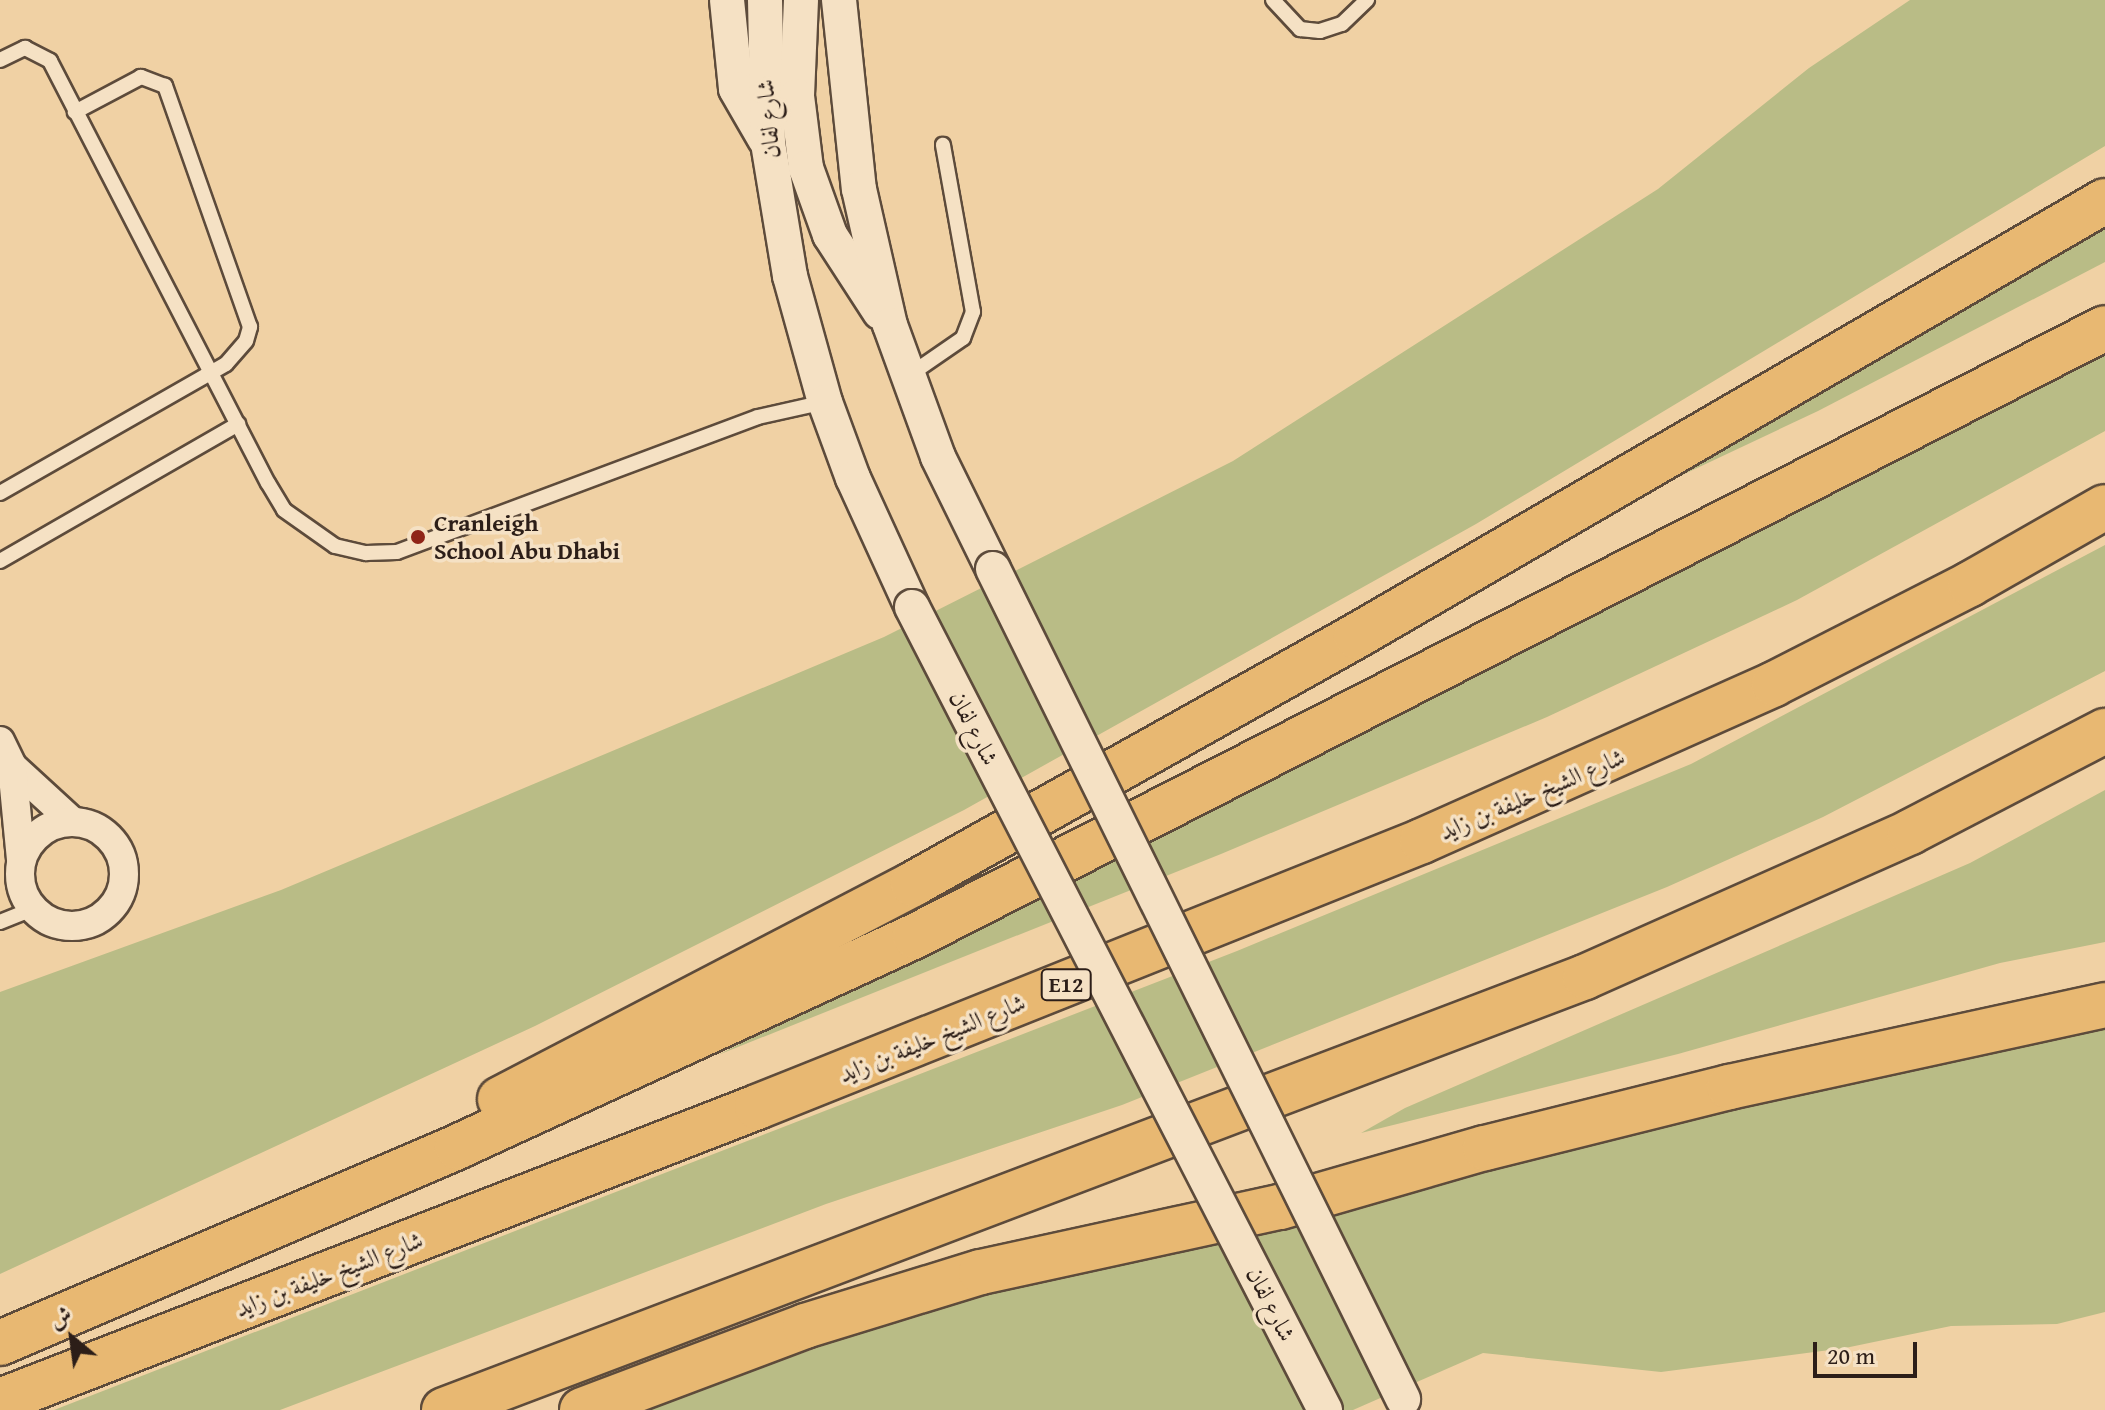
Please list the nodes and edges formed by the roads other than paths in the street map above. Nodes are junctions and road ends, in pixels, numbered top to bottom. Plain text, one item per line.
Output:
1 (727, 0) edge
2 (765, 0) edge
3 (801, 0) edge
4 (839, 0) edge
5 (1273, 0) edge
6 (1367, 0) edge
7 (0, 60) edge
8 (75, 112) junction
9 (768, 143) junction
10 (943, 145) dead end
11 (2105, 201) edge
12 (890, 325) junction
13 (2105, 328) edge
14 (211, 373) junction
15 (907, 376) junction
16 (825, 402) junction
17 (238, 424) junction
18 (0, 493) edge
19 (2105, 507) edge
20 (0, 561) edge
21 (2105, 731) edge
22 (0, 741) edge
23 (12, 766) junction
24 (72, 821) junction
25 (21, 860) junction
26 (32, 909) junction
27 (0, 922) edge
28 (2105, 1005) edge
29 (306, 1209) junction
30 (0, 1343) edge
31 (0, 1401) edge
32 (1404, 1406) edge
33 (444, 1410) edge
34 (582, 1410) edge
35 (1325, 1410) edge

1 - 9 street
2 - 9 street, شارع لفان
3 - 12 street
4 - 12 street
5 - 6 lane
7 - 8 lane
8 - 14 lane
8 - 14 lane
9 - 16 street, شارع لفان
10 - 15 lane
11 - 29 highway
12 - 15 street
13 - 29 highway
14 - 17 lane
14 - 18 lane
15 - 32 street, bridge
16 - 17 lane
16 - 35 street, شارع لفان, bridge
17 - 20 lane
19 - 31 highway, شارع الشيخ خليفة بن زايد / E12
21 - 33 highway
22 - 23 street
23 - 24 street
23 - 25 street
24 - 25 street
24 - 26 street
25 - 26 street
26 - 27 lane
28 - 34 highway
29 - 30 highway

